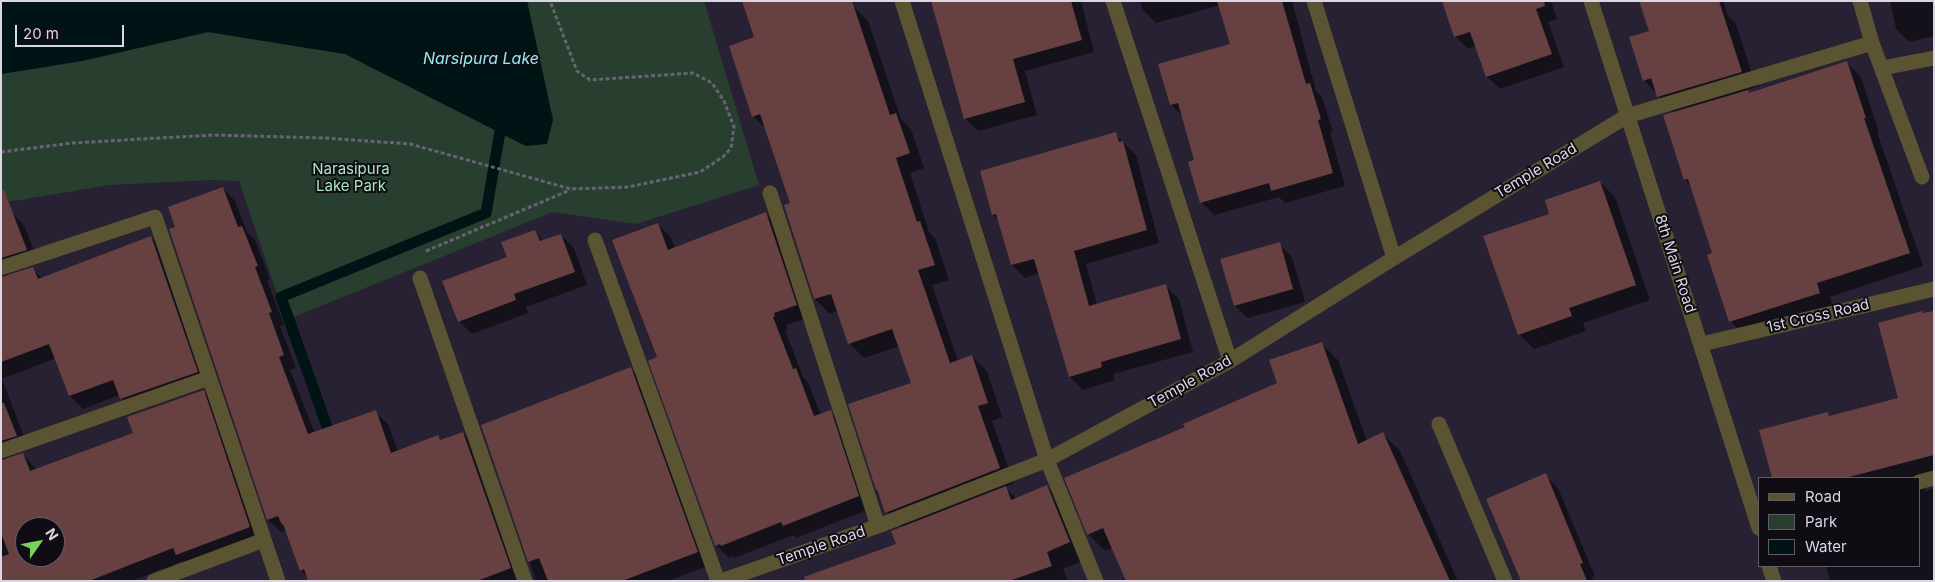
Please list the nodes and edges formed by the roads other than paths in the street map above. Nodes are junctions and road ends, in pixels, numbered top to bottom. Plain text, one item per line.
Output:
1 (902, 1) edge
2 (1113, 1) edge
3 (1314, 1) edge
4 (1591, 1) edge
5 (1860, 1) edge
6 (1872, 43) junction
7 (1934, 58) edge
8 (1882, 68) junction
9 (1627, 116) junction
10 (1922, 177) dead end
11 (770, 194) dead end
12 (595, 240) dead end
13 (1394, 258) junction
14 (1, 268) edge
15 (420, 278) dead end
16 (1934, 289) edge
17 (1702, 344) junction
18 (1230, 361) junction
19 (209, 378) junction
20 (1439, 424) dead end
21 (1, 450) edge
22 (1047, 460) junction
23 (1934, 478) edge
24 (1920, 482) edge
25 (1758, 522) edge
26 (878, 526) junction
27 (264, 540) junction
28 (1769, 567) edge
29 (154, 581) edge
30 (278, 581) edge
31 (525, 581) edge
32 (719, 581) edge
33 (1096, 581) edge
34 (1504, 581) edge
35 (1774, 581) edge

1 - 22 street
2 - 18 street
3 - 13 street
4 - 9 street, 8th Main Road
5 - 6 street
6 - 8 street
6 - 9 street, Temple Road
7 - 8 street
8 - 10 street
9 - 13 street, Temple Road
9 - 17 street, 8th Main Road
11 - 26 street
12 - 32 street
13 - 18 street, Temple Road
14 - 19 street
15 - 31 street
16 - 17 street, 1st Cross Road
17 - 25 street, 8th Main Road
18 - 22 street, Temple Road
19 - 21 street
19 - 27 street
20 - 34 street
22 - 26 street, Temple Road
22 - 33 street
23 - 24 street
26 - 32 street, Temple Road
27 - 29 street
27 - 30 street
28 - 35 street

